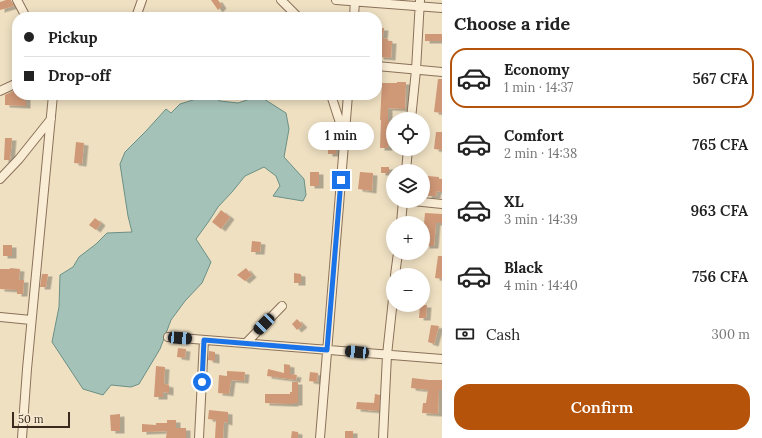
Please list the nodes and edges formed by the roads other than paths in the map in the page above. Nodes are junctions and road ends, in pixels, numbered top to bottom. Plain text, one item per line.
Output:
1 (17, 0) edge
2 (142, 0) edge
3 (281, 0) edge
4 (336, 0) edge
5 (355, 1) edge
6 (420, 3) edge
7 (442, 8) edge
8 (23, 12) edge
9 (138, 12) edge
10 (293, 12) edge
11 (354, 12) edge
12 (382, 67) edge
13 (416, 70) junction
14 (442, 72) edge
15 (12, 85) edge
16 (0, 91) edge
17 (53, 100) edge
18 (333, 100) edge
19 (348, 100) edge
20 (412, 112) edge
21 (51, 119) junction
22 (345, 136) junction
23 (0, 179) edge
24 (430, 203) edge
25 (442, 204) edge
26 (282, 306) dead end
27 (392, 312) edge
28 (0, 317) edge
29 (31, 320) junction
30 (168, 337) dead end
31 (204, 340) junction
32 (246, 344) junction
33 (327, 350) junction
34 (387, 355) junction
35 (442, 359) edge
36 (22, 438) edge
37 (199, 438) edge
38 (320, 438) edge
39 (383, 438) edge

1 - 8 street
2 - 9 street
3 - 10 street
4 - 5 street
5 - 6 street
5 - 11 street
6 - 7 street
6 - 13 street
12 - 13 street
13 - 14 street
13 - 20 street
15 - 16 street
17 - 21 street
18 - 22 street
19 - 22 street
21 - 23 street
21 - 29 street
22 - 33 street
24 - 25 street
26 - 32 street
27 - 34 street
28 - 29 street
29 - 36 street
30 - 31 street
31 - 32 street
31 - 37 street
32 - 33 street
33 - 34 street
33 - 38 street
34 - 35 street
34 - 39 street

